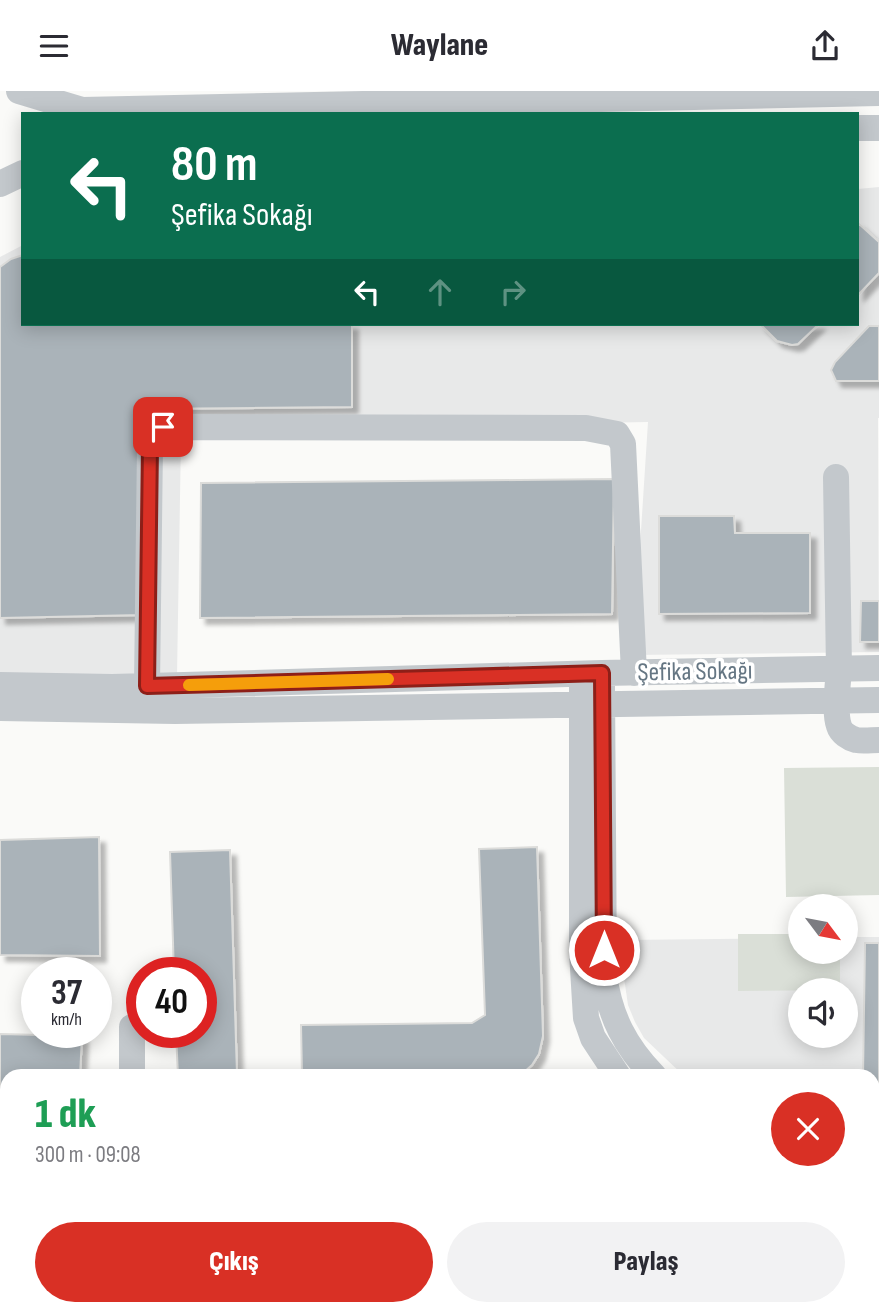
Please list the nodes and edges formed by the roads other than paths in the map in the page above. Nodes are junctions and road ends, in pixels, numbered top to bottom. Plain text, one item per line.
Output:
1 (19, 91) edge
2 (879, 93) edge
3 (442, 97) edge
4 (62, 98) edge
5 (203, 99) edge
6 (859, 128) edge
7 (879, 128) edge
8 (21, 174) edge
9 (0, 184) edge
10 (836, 477) dead end
11 (879, 668) edge
12 (839, 669) junction
13 (592, 673) junction
14 (634, 673) junction
15 (0, 685) edge
16 (146, 698) junction
17 (175, 698) junction
18 (837, 700) junction
19 (879, 700) edge
20 (592, 703) junction
21 (0, 708) edge
22 (879, 740) edge
23 (132, 1048) edge
24 (132, 1069) edge
25 (604, 1069) edge
26 (647, 1069) edge

1 - 4 street
2 - 3 street
3 - 5 street
4 - 5 street
6 - 7 street
8 - 9 street
10 - 12 street
11 - 12 street, Şefika Sokağı
12 - 14 street, Şefika Sokağı
12 - 18 street
13 - 14 street, Şefika Sokağı
13 - 17 street, Şefika Sokağı
13 - 20 street
14 - 16 street
15 - 16 street, Şefika Sokağı
16 - 17 street, Şefika Sokağı
16 - 21 street, Şefika Sokağı
17 - 20 street, Şefika Sokağı
18 - 19 street, Şefika Sokağı
18 - 20 street, Şefika Sokağı
18 - 22 street
20 - 25 street
20 - 26 street
23 - 24 street

